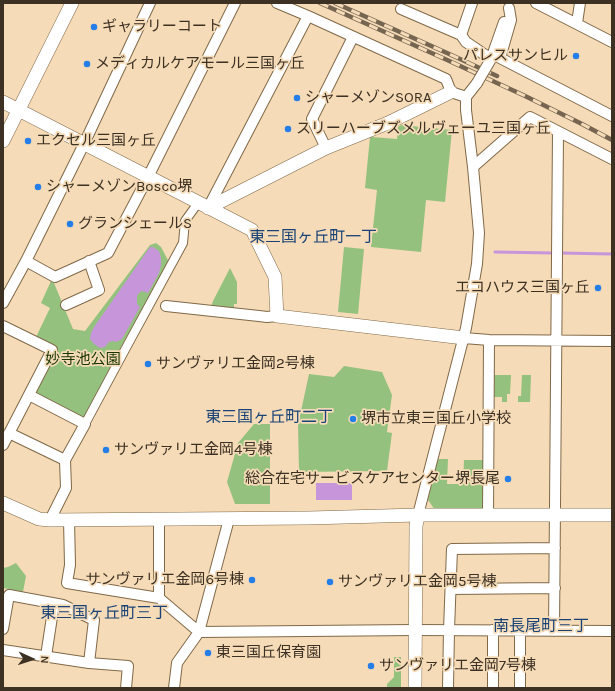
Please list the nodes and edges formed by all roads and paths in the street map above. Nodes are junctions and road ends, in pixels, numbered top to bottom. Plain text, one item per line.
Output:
1 (72, 3) edge
2 (150, 3) edge
3 (235, 3) edge
4 (276, 3) edge
5 (472, 3) edge
6 (536, 3) edge
7 (580, 3) edge
8 (510, 5) edge
9 (401, 9) dead end
10 (308, 16) junction
11 (577, 23) junction
12 (461, 35) junction
13 (353, 37) junction
14 (612, 42) edge
15 (491, 59) junction
16 (451, 92) junction
17 (466, 97) junction
18 (3, 102) edge
19 (18, 110) junction
20 (611, 114) edge
21 (558, 132) junction
22 (3, 141) edge
23 (84, 144) junction
24 (326, 148) junction
25 (612, 159) edge
26 (473, 167) junction
27 (148, 177) junction
28 (203, 205) junction
29 (26, 261) junction
30 (89, 261) junction
31 (3, 303) edge
32 (66, 305) dead end
33 (166, 306) dead end
34 (277, 316) junction
35 (3, 326) edge
36 (464, 338) junction
37 (489, 340) junction
38 (557, 340) junction
39 (612, 341) edge
40 (29, 396) junction
41 (85, 424) junction
42 (9, 433) junction
43 (3, 446) edge
44 (65, 460) junction
45 (3, 503) edge
46 (418, 515) junction
47 (488, 515) junction
48 (555, 515) junction
49 (612, 515) edge
50 (229, 518) junction
51 (159, 519) junction
52 (50, 520) junction
53 (69, 520) junction
54 (555, 548) junction
55 (555, 588) junction
56 (451, 589) junction
57 (159, 598) junction
58 (54, 604) junction
59 (3, 629) edge
60 (415, 630) junction
61 (449, 630) junction
62 (493, 630) junction
63 (520, 631) junction
64 (554, 631) junction
65 (612, 631) edge
66 (199, 632) junction
67 (3, 650) edge
68 (46, 656) junction
69 (89, 663) junction
70 (126, 688) edge
71 (174, 688) edge
72 (415, 688) edge
73 (448, 688) edge
74 (493, 688) edge
75 (520, 688) edge

1 - 19 street
2 - 23 street
3 - 27 street
4 - 10 street
5 - 12 street
6 - 11 street
7 - 11 street
8 - 15 street
8 - 20 street
9 - 12 street
10 - 13 street
10 - 28 street
11 - 14 street
12 - 15 street
13 - 16 street
13 - 24 street
15 - 17 street, bridge
16 - 17 street
16 - 24 street
17 - 26 street
18 - 19 street
19 - 22 street
19 - 23 street
21 - 25 street
21 - 26 street
21 - 38 street
23 - 27 street
23 - 29 street
24 - 28 street
26 - 36 street
27 - 28 street
27 - 30 street
28 - 34 street
28 - 41 street
29 - 30 street
29 - 31 street
30 - 32 street
33 - 34 street
34 - 36 street
35 - 40 street
36 - 37 street
36 - 46 street
37 - 38 street
37 - 47 street
38 - 39 street
38 - 48 street
40 - 41 street
40 - 42 street
41 - 44 street
42 - 43 street
42 - 44 street
44 - 52 street
45 - 52 street
46 - 47 street
46 - 50 street
46 - 60 street
47 - 48 street
48 - 49 street
48 - 54 street
50 - 51 street
50 - 66 street
51 - 53 street
51 - 57 street
52 - 53 street
53 - 57 street
54 - 55 street
54 - 56 street
55 - 56 street
55 - 64 street
56 - 61 street
57 - 66 street
58 - 59 street
58 - 68 street
58 - 69 street
60 - 61 street
60 - 66 street
60 - 72 street
61 - 62 street
61 - 73 street
62 - 63 street
62 - 74 street
63 - 64 street
63 - 75 street
64 - 65 street
66 - 71 street
67 - 68 street
68 - 69 street
69 - 70 street

